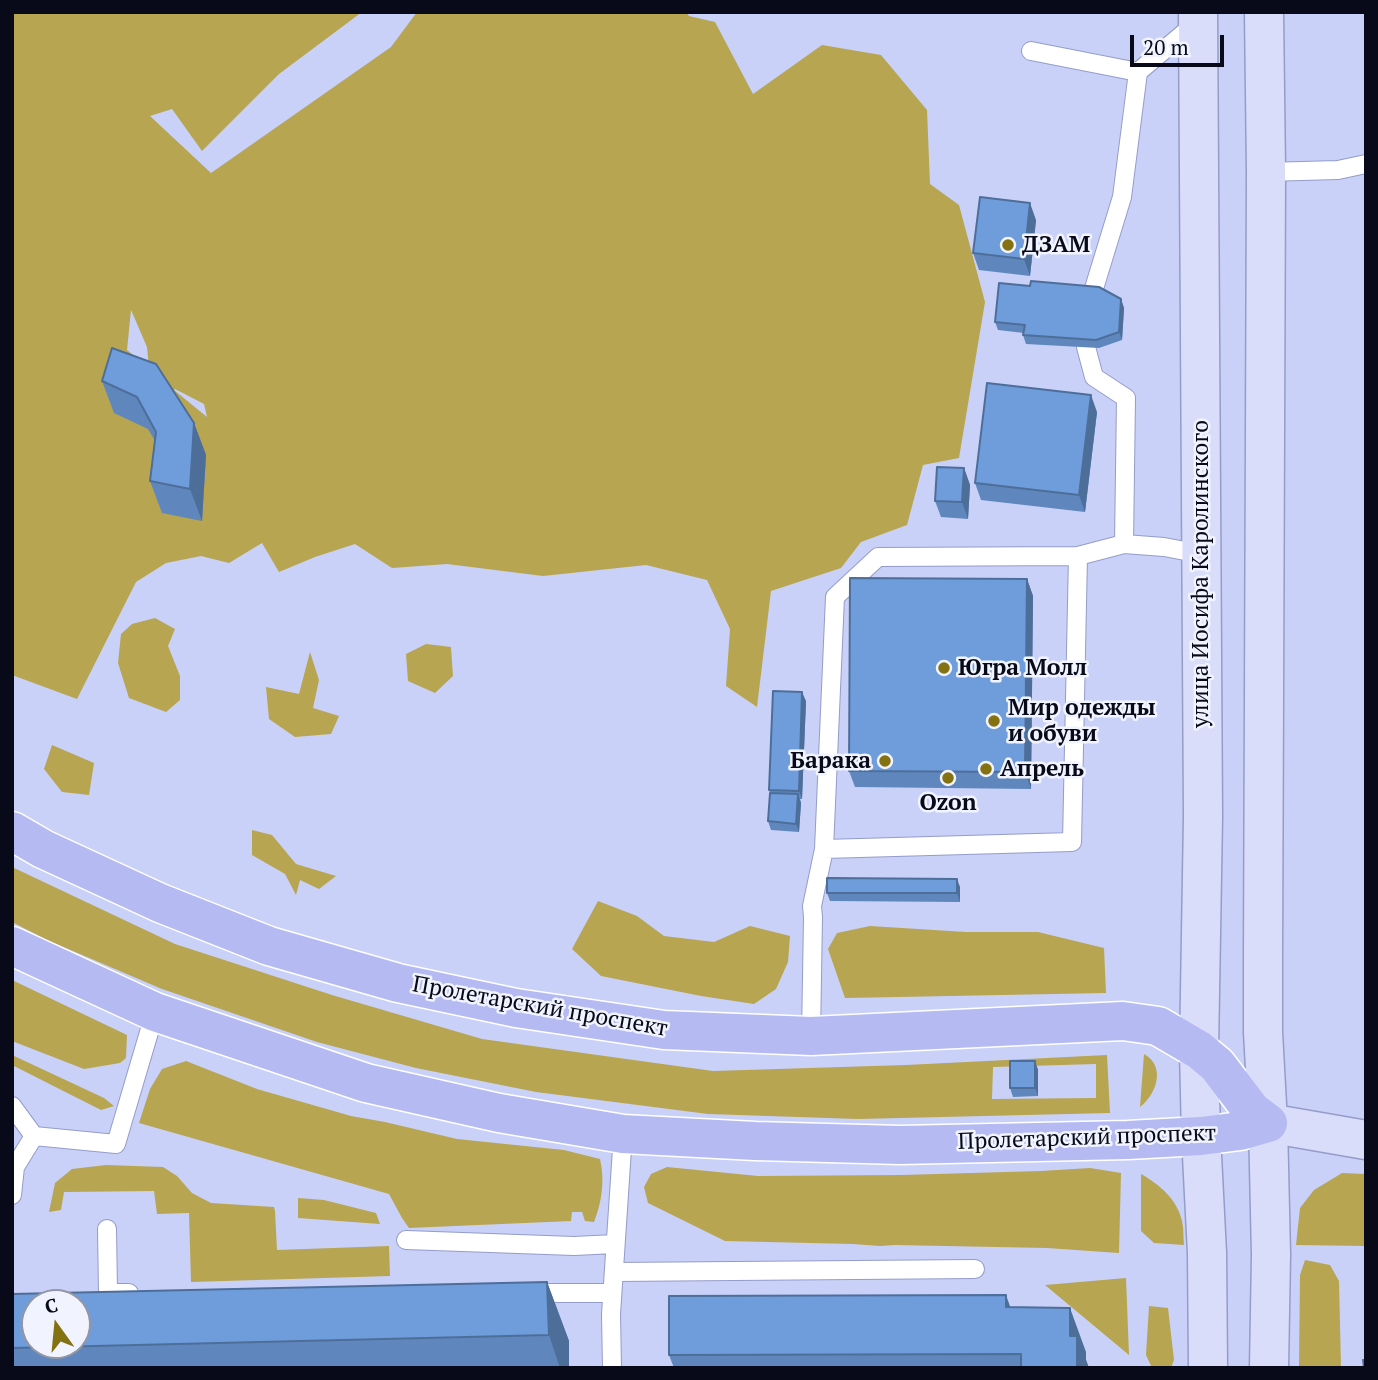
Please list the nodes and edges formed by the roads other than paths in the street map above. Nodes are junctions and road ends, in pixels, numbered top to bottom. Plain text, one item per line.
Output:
1 (1264, 12) edge
2 (1198, 16) edge
3 (1031, 51) dead end
4 (1138, 72) junction
5 (1366, 164) edge
6 (1266, 172) junction
7 (1092, 295) edge
8 (1086, 347) edge
9 (1124, 544) junction
10 (1201, 554) junction
11 (1078, 556) junction
12 (12, 831) edge
13 (824, 849) junction
14 (12, 946) edge
15 (155, 1012) junction
16 (811, 1035) junction
17 (1199, 1051) junction
18 (12, 1106) edge
19 (1268, 1123) junction
20 (623, 1134) junction
21 (34, 1136) junction
22 (1200, 1136) junction
23 (1366, 1140) edge
24 (12, 1195) edge
25 (107, 1229) dead end
26 (406, 1240) dead end
27 (615, 1244) junction
28 (975, 1269) dead end
29 (614, 1272) junction
30 (148, 1293) edge
31 (517, 1293) edge
32 (612, 1293) junction
33 (612, 1368) edge
34 (1208, 1368) edge
35 (1269, 1368) edge

1 - 6 main road
2 - 4 lane
2 - 10 main road, улица Иосифа Каролинского
3 - 4 lane
4 - 7 lane
5 - 6 lane
6 - 19 main road
8 - 9 lane
9 - 10 lane
9 - 11 lane
10 - 17 main road, улица Иосифа Каролинского
11 - 13 lane
11 - 13 lane
12 - 16 main road, Пролетарский проспект
13 - 16 lane
14 - 15 main road, Пролетарский проспект
15 - 20 main road, Пролетарский проспект
15 - 21 lane
16 - 17 main road, Пролетарский проспект
17 - 19 main road, Пролетарский проспект
17 - 22 main road, улица Иосифа Каролинского
18 - 21 lane
19 - 22 main road, Пролетарский проспект
19 - 23 main road, Пролетарский проспект
19 - 35 main road
20 - 22 main road, Пролетарский проспект
20 - 27 lane
21 - 24 lane
22 - 34 main road, улица Иосифа Каролинского
25 - 30 lane
26 - 27 lane
27 - 29 lane
28 - 29 lane
29 - 32 lane
31 - 32 lane
32 - 33 lane

